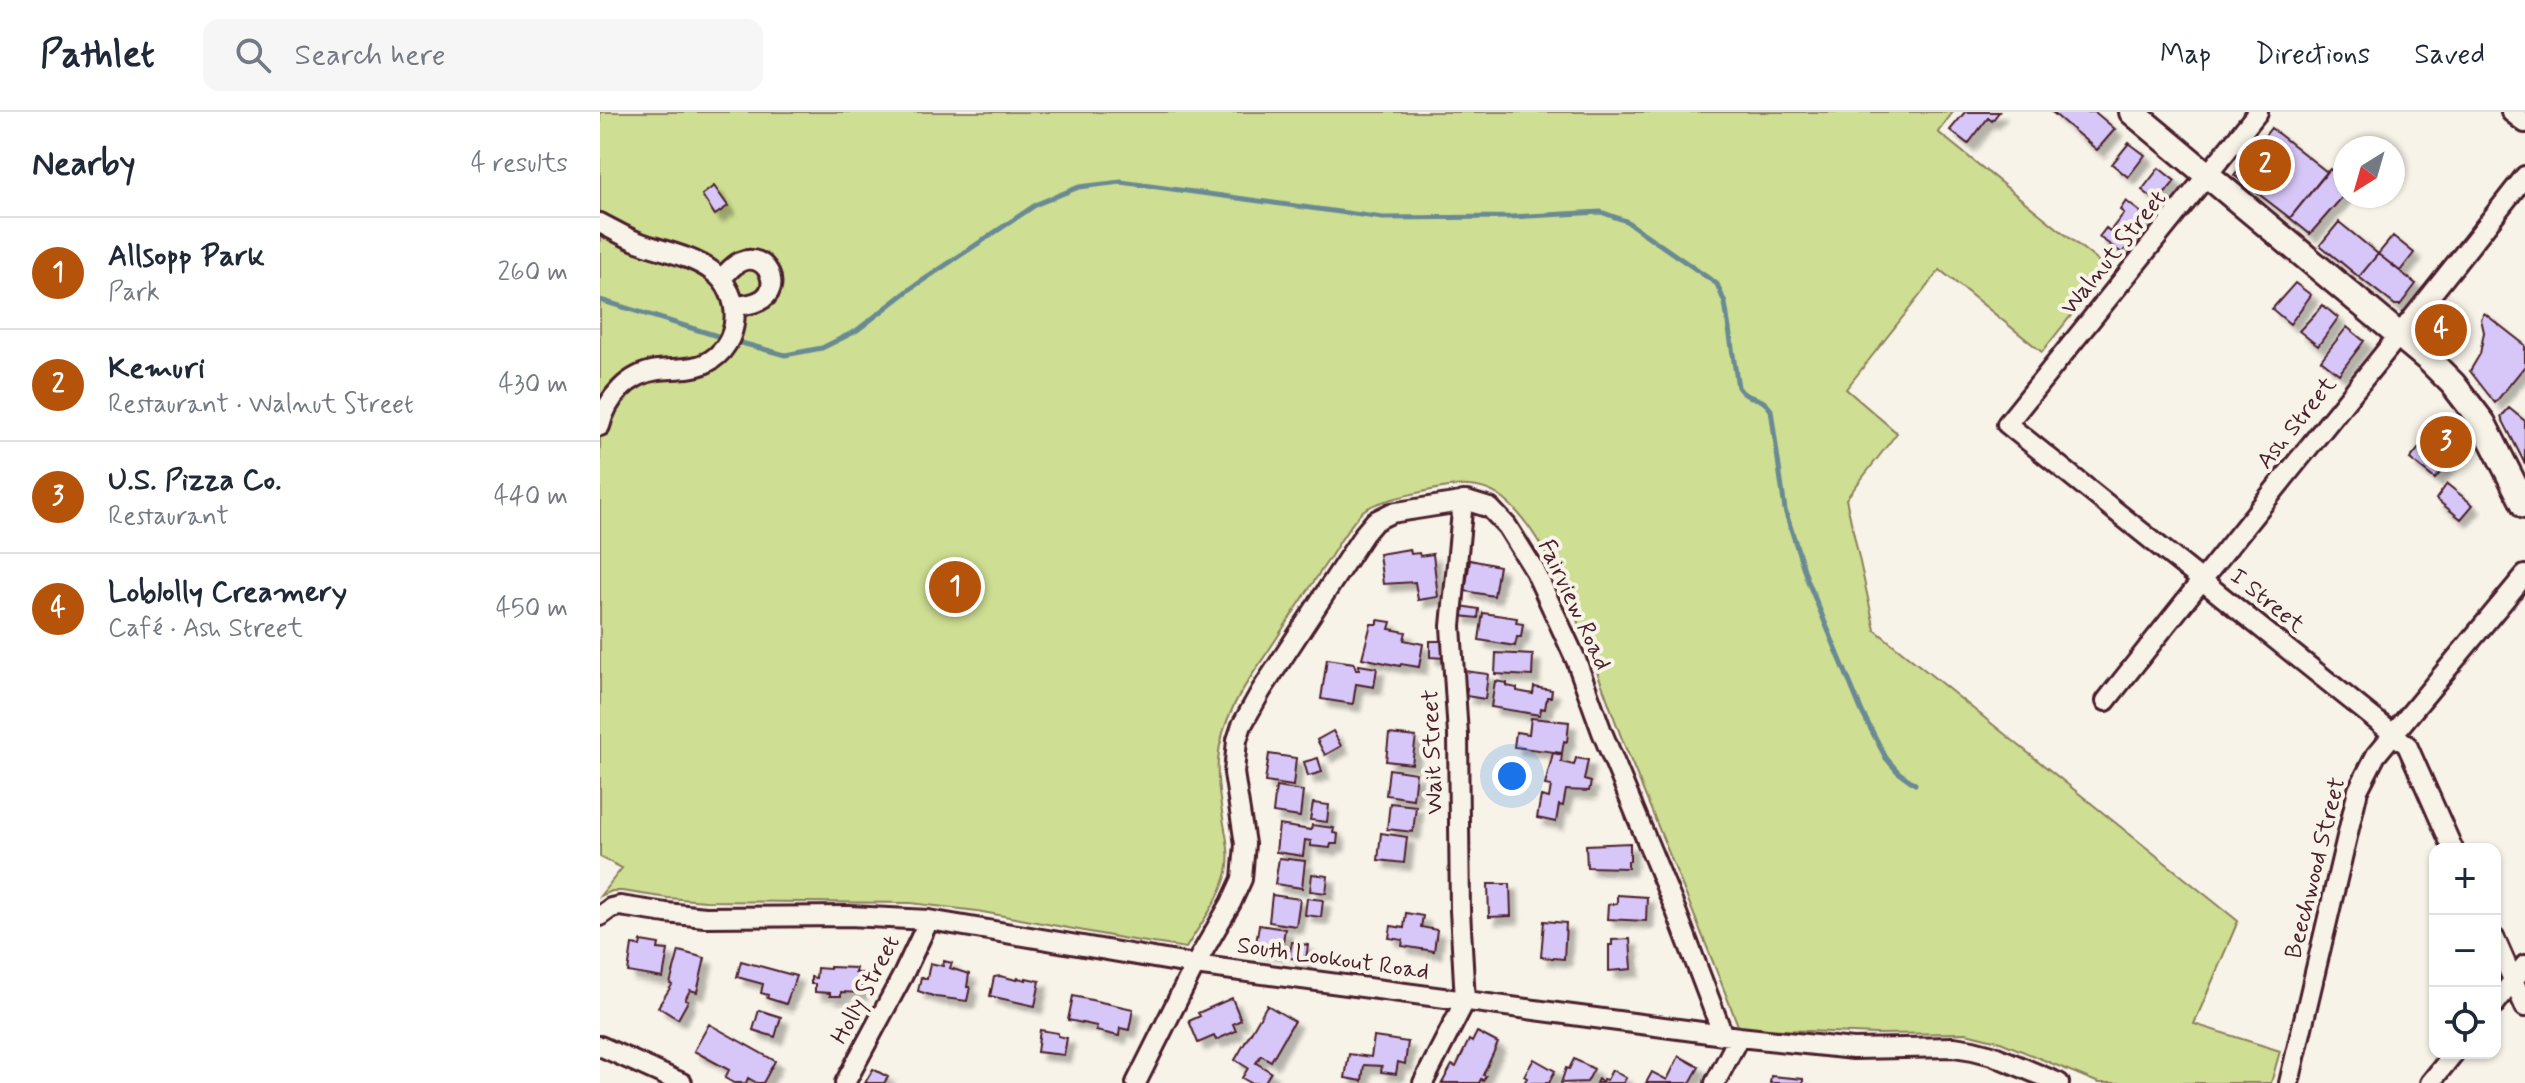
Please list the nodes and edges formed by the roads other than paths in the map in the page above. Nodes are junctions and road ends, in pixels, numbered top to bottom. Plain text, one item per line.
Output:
1 (2132, 112) edge
2 (2258, 112) edge
3 (2511, 112) edge
4 (2525, 123) edge
5 (2208, 175) junction
6 (2525, 176) edge
7 (600, 223) edge
8 (721, 279) junction
9 (734, 306) junction
10 (2400, 335) junction
11 (2007, 424) joint
12 (600, 426) edge
13 (1463, 501) junction
14 (2525, 506) edge
15 (2525, 575) edge
16 (2201, 579) junction
17 (2106, 701) dead end
18 (2394, 733) junction
19 (2450, 843) edge
20 (600, 916) edge
21 (929, 920) junction
22 (2501, 948) edge
23 (1195, 965) junction
24 (2519, 973) edge
25 (2501, 996) edge
26 (1465, 1001) junction
27 (2525, 1007) edge
28 (1731, 1036) junction
29 (600, 1046) edge
30 (2449, 1059) edge
31 (2296, 1080) edge
32 (682, 1083) edge
33 (845, 1083) edge
34 (1136, 1083) edge
35 (1423, 1083) edge
36 (1715, 1083) edge
37 (2059, 1083) edge
38 (2430, 1083) edge

1 - 5 street
2 - 5 street, Walnut Street
3 - 4 street
5 - 10 street
5 - 11 street, Walnut Street
6 - 10 street, Ash Street
7 - 8 street
8 - 9 street
8 - 9 street
9 - 12 street
10 - 14 street
10 - 16 street, Ash Street
11 - 16 street, I Street
13 - 23 street
13 - 26 street, Wait Street
13 - 28 street, Fairview Road
15 - 18 street, Beechwood Street
16 - 17 street, Ash Street
16 - 18 street, I Street
18 - 19 street, I Street
18 - 31 street, Beechwood Street
20 - 21 street, South Lookout Road
21 - 23 street, South Lookout Road
21 - 33 street, Holly Street
22 - 24 street
23 - 26 street, South Lookout Road
23 - 34 street
24 - 25 street
24 - 27 street
26 - 28 street, South Lookout Road
26 - 35 street
28 - 36 street
28 - 37 street, South Lookout Road
29 - 32 street
30 - 38 street

